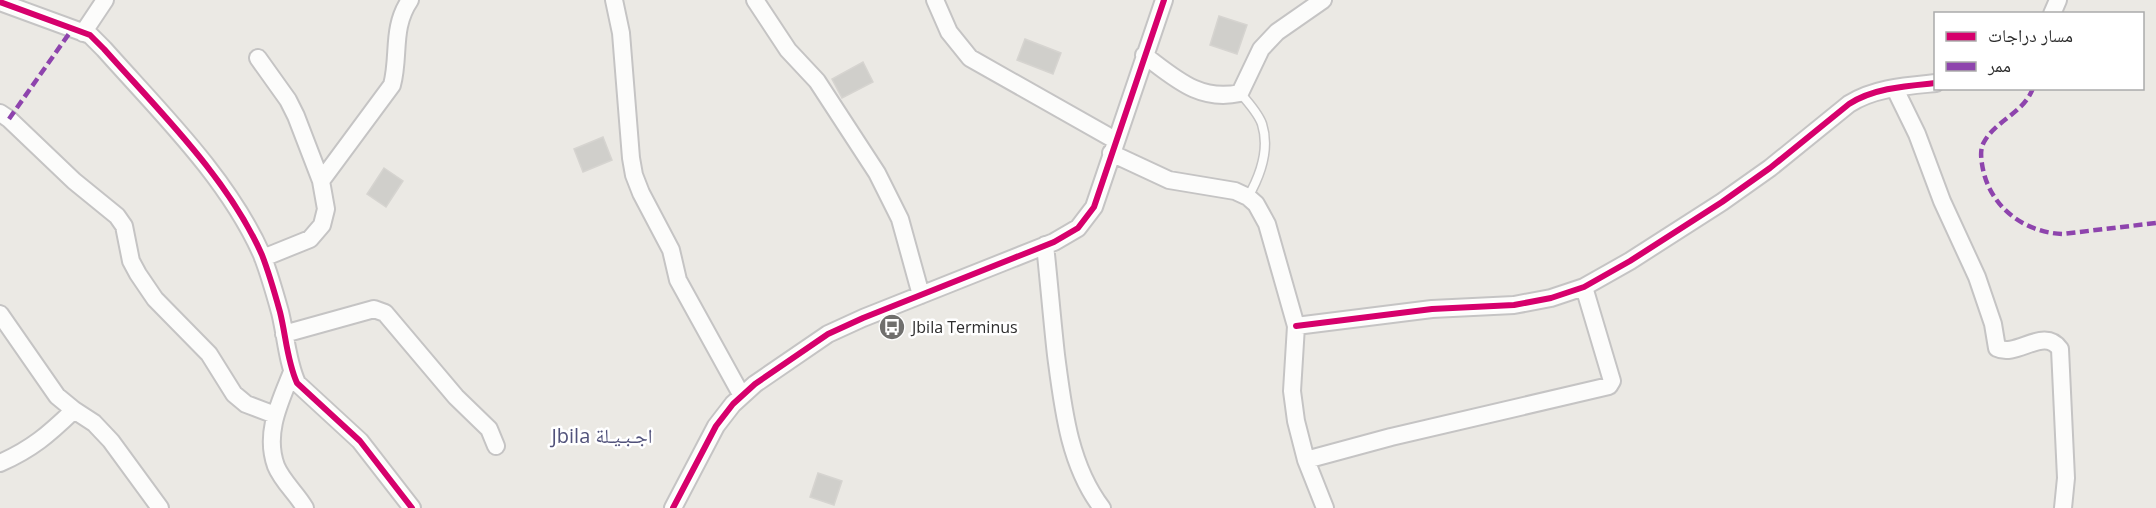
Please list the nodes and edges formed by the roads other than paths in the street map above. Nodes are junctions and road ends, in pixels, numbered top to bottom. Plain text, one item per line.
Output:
1 (105, 0) edge
2 (410, 0) edge
3 (614, 0) edge
4 (755, 0) edge
5 (935, 0) edge
6 (1164, 0) edge
7 (1323, 0) edge
8 (0, 2) edge
9 (83, 33) junction
10 (1144, 55) junction
11 (258, 58) dead end
12 (1934, 83) edge
13 (1895, 89) junction
14 (1240, 93) junction
15 (0, 113) edge
16 (1113, 147) junction
17 (321, 181) junction
18 (1248, 196) junction
19 (1045, 245) junction
20 (263, 258) junction
21 (1584, 287) junction
22 (921, 295) junction
23 (0, 314) edge
24 (1296, 326) junction
25 (284, 334) junction
26 (292, 372) junction
27 (742, 396) junction
28 (74, 410) junction
29 (275, 415) junction
30 (496, 446) dead end
31 (1306, 460) junction
32 (0, 463) edge
33 (160, 508) edge
34 (305, 508) edge
35 (412, 508) edge
36 (673, 508) edge
37 (1102, 508) edge
38 (1325, 508) edge
39 (2063, 508) edge

1 - 9 street
2 - 17 street
3 - 27 street
4 - 22 street
5 - 16 street
6 - 10 street
7 - 14 street
8 - 9 street
9 - 20 street
10 - 14 street
10 - 16 street
11 - 17 street
12 - 13 street
13 - 21 street
13 - 39 street
14 - 18 lane
15 - 29 street
16 - 18 street
16 - 19 street
17 - 20 street
18 - 24 street
19 - 22 street
19 - 37 street
20 - 25 street
21 - 24 street
21 - 31 street
22 - 27 street
23 - 28 street
24 - 31 street
25 - 26 street
25 - 30 street
26 - 29 street
26 - 35 street
27 - 36 street
28 - 32 street
28 - 33 street
29 - 34 street
31 - 38 street

